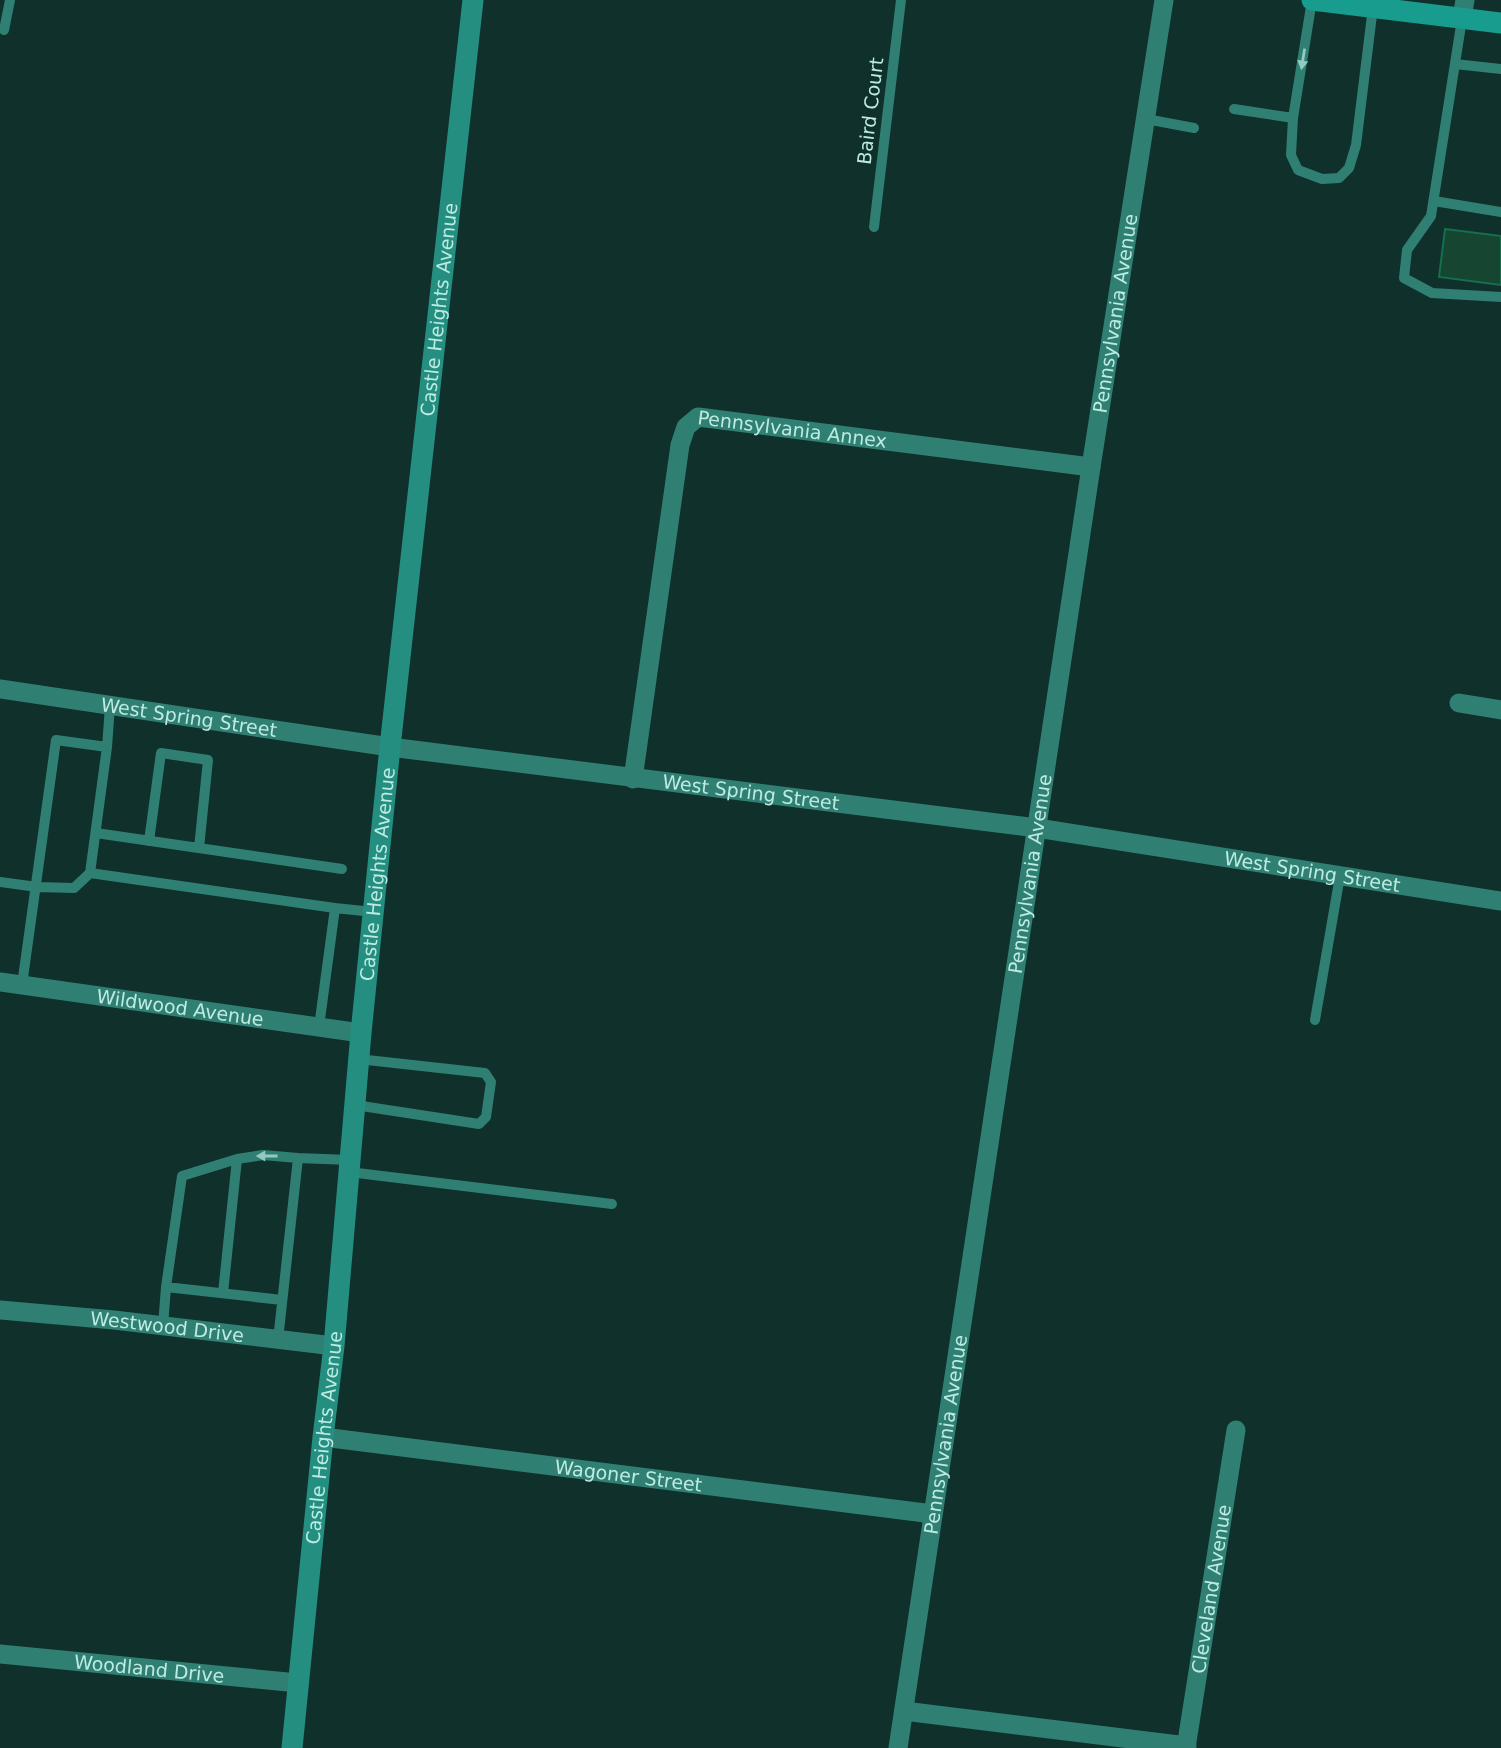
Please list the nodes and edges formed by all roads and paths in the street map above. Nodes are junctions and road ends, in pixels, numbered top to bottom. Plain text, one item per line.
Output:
1 (10, 0) edge
2 (473, 0) edge
3 (901, 0) edge
4 (1164, 0) edge
5 (1312, 0) edge
6 (1347, 2) edge
7 (1373, 8) junction
8 (1464, 9) edge
9 (1501, 23) edge
10 (4, 30) dead end
11 (1455, 64) junction
12 (1501, 69) edge
13 (1234, 109) dead end
14 (1293, 118) junction
15 (1146, 119) junction
16 (1194, 128) dead end
17 (1434, 201) junction
18 (1501, 212) edge
19 (874, 227) dead end
20 (1501, 297) edge
21 (1091, 467) junction
22 (0, 689) edge
23 (1459, 703) dead end
24 (110, 706) junction
25 (1501, 710) edge
26 (107, 747) junction
27 (390, 747) junction
28 (634, 779) junction
29 (1037, 828) junction
30 (96, 833) junction
31 (149, 841) junction
32 (199, 848) junction
33 (342, 869) dead end
34 (90, 873) junction
35 (1340, 876) junction
36 (0, 882) edge
37 (37, 887) junction
38 (1501, 901) edge
39 (335, 908) junction
40 (373, 912) junction
41 (0, 982) edge
42 (22, 985) junction
43 (1314, 1020) dead end
44 (319, 1027) junction
45 (361, 1033) junction
46 (358, 1059) junction
47 (355, 1105) junction
48 (298, 1158) junction
49 (237, 1159) junction
50 (349, 1166) junction
51 (612, 1204) dead end
52 (166, 1287) junction
53 (223, 1293) junction
54 (282, 1300) junction
55 (0, 1310) edge
56 (163, 1326) junction
57 (278, 1340) junction
58 (334, 1346) junction
59 (1236, 1430) dead end
60 (323, 1437) junction
61 (933, 1514) junction
62 (0, 1654) edge
63 (298, 1683) junction
64 (904, 1711) junction
65 (1186, 1747) edge
66 (292, 1748) edge
67 (898, 1748) edge

1 - 10 lane
2 - 27 street, Castle Heights Avenue
3 - 19 lane, Baird Court
4 - 15 street, Pennsylvania Avenue
5 - 6 main road
5 -> 14 lane
6 - 7 main road
7 - 8 main road
7 - 14 lane
8 - 9 main road
8 - 11 lane
11 - 12 lane
11 - 17 lane
13 - 14 lane
15 - 16 lane
15 - 21 street, Pennsylvania Avenue
17 - 18 lane
17 - 20 lane
21 - 28 street, Pennsylvania Annex
21 - 29 street, Pennsylvania Avenue
22 - 24 street, West Spring Street
23 - 25 street
24 - 26 lane
24 - 27 street, West Spring Street
26 - 30 lane
26 - 37 lane
27 - 28 street, West Spring Street
27 - 40 street, Castle Heights Avenue
28 - 29 street, West Spring Street
29 - 35 street, West Spring Street
29 - 61 street, Pennsylvania Avenue
30 - 31 lane
30 - 34 lane
31 - 32 lane
31 - 32 lane
32 - 33 lane
34 - 37 lane
34 - 39 lane
35 - 38 street, West Spring Street
35 - 43 lane
36 - 37 lane
37 - 42 lane
39 - 40 lane
39 - 44 lane
40 - 45 street, Castle Heights Avenue
41 - 42 street, Wildwood Avenue
42 - 44 street, Wildwood Avenue
44 - 45 street, Wildwood Avenue
45 - 46 street, Castle Heights Avenue
46 - 47 street, Castle Heights Avenue
46 - 47 lane
47 - 50 street, Castle Heights Avenue
48 -> 49 lane
48 - 50 lane
48 - 54 lane
49 - 52 lane
49 - 53 lane
50 - 51 lane
50 - 58 street, Castle Heights Avenue
52 - 53 lane
52 - 56 lane
53 - 54 lane
54 - 57 lane
55 - 56 street, Westwood Drive
56 - 57 street, Westwood Drive
57 - 58 street, Westwood Drive
58 - 60 street, Castle Heights Avenue
59 - 65 street, Cleveland Avenue
60 - 61 street, Wagoner Street
60 - 63 street, Castle Heights Avenue
61 - 64 street, Pennsylvania Avenue
62 - 63 street, Woodland Drive
63 - 66 street, Castle Heights Avenue
64 - 65 street
64 - 67 street, Pennsylvania Avenue

